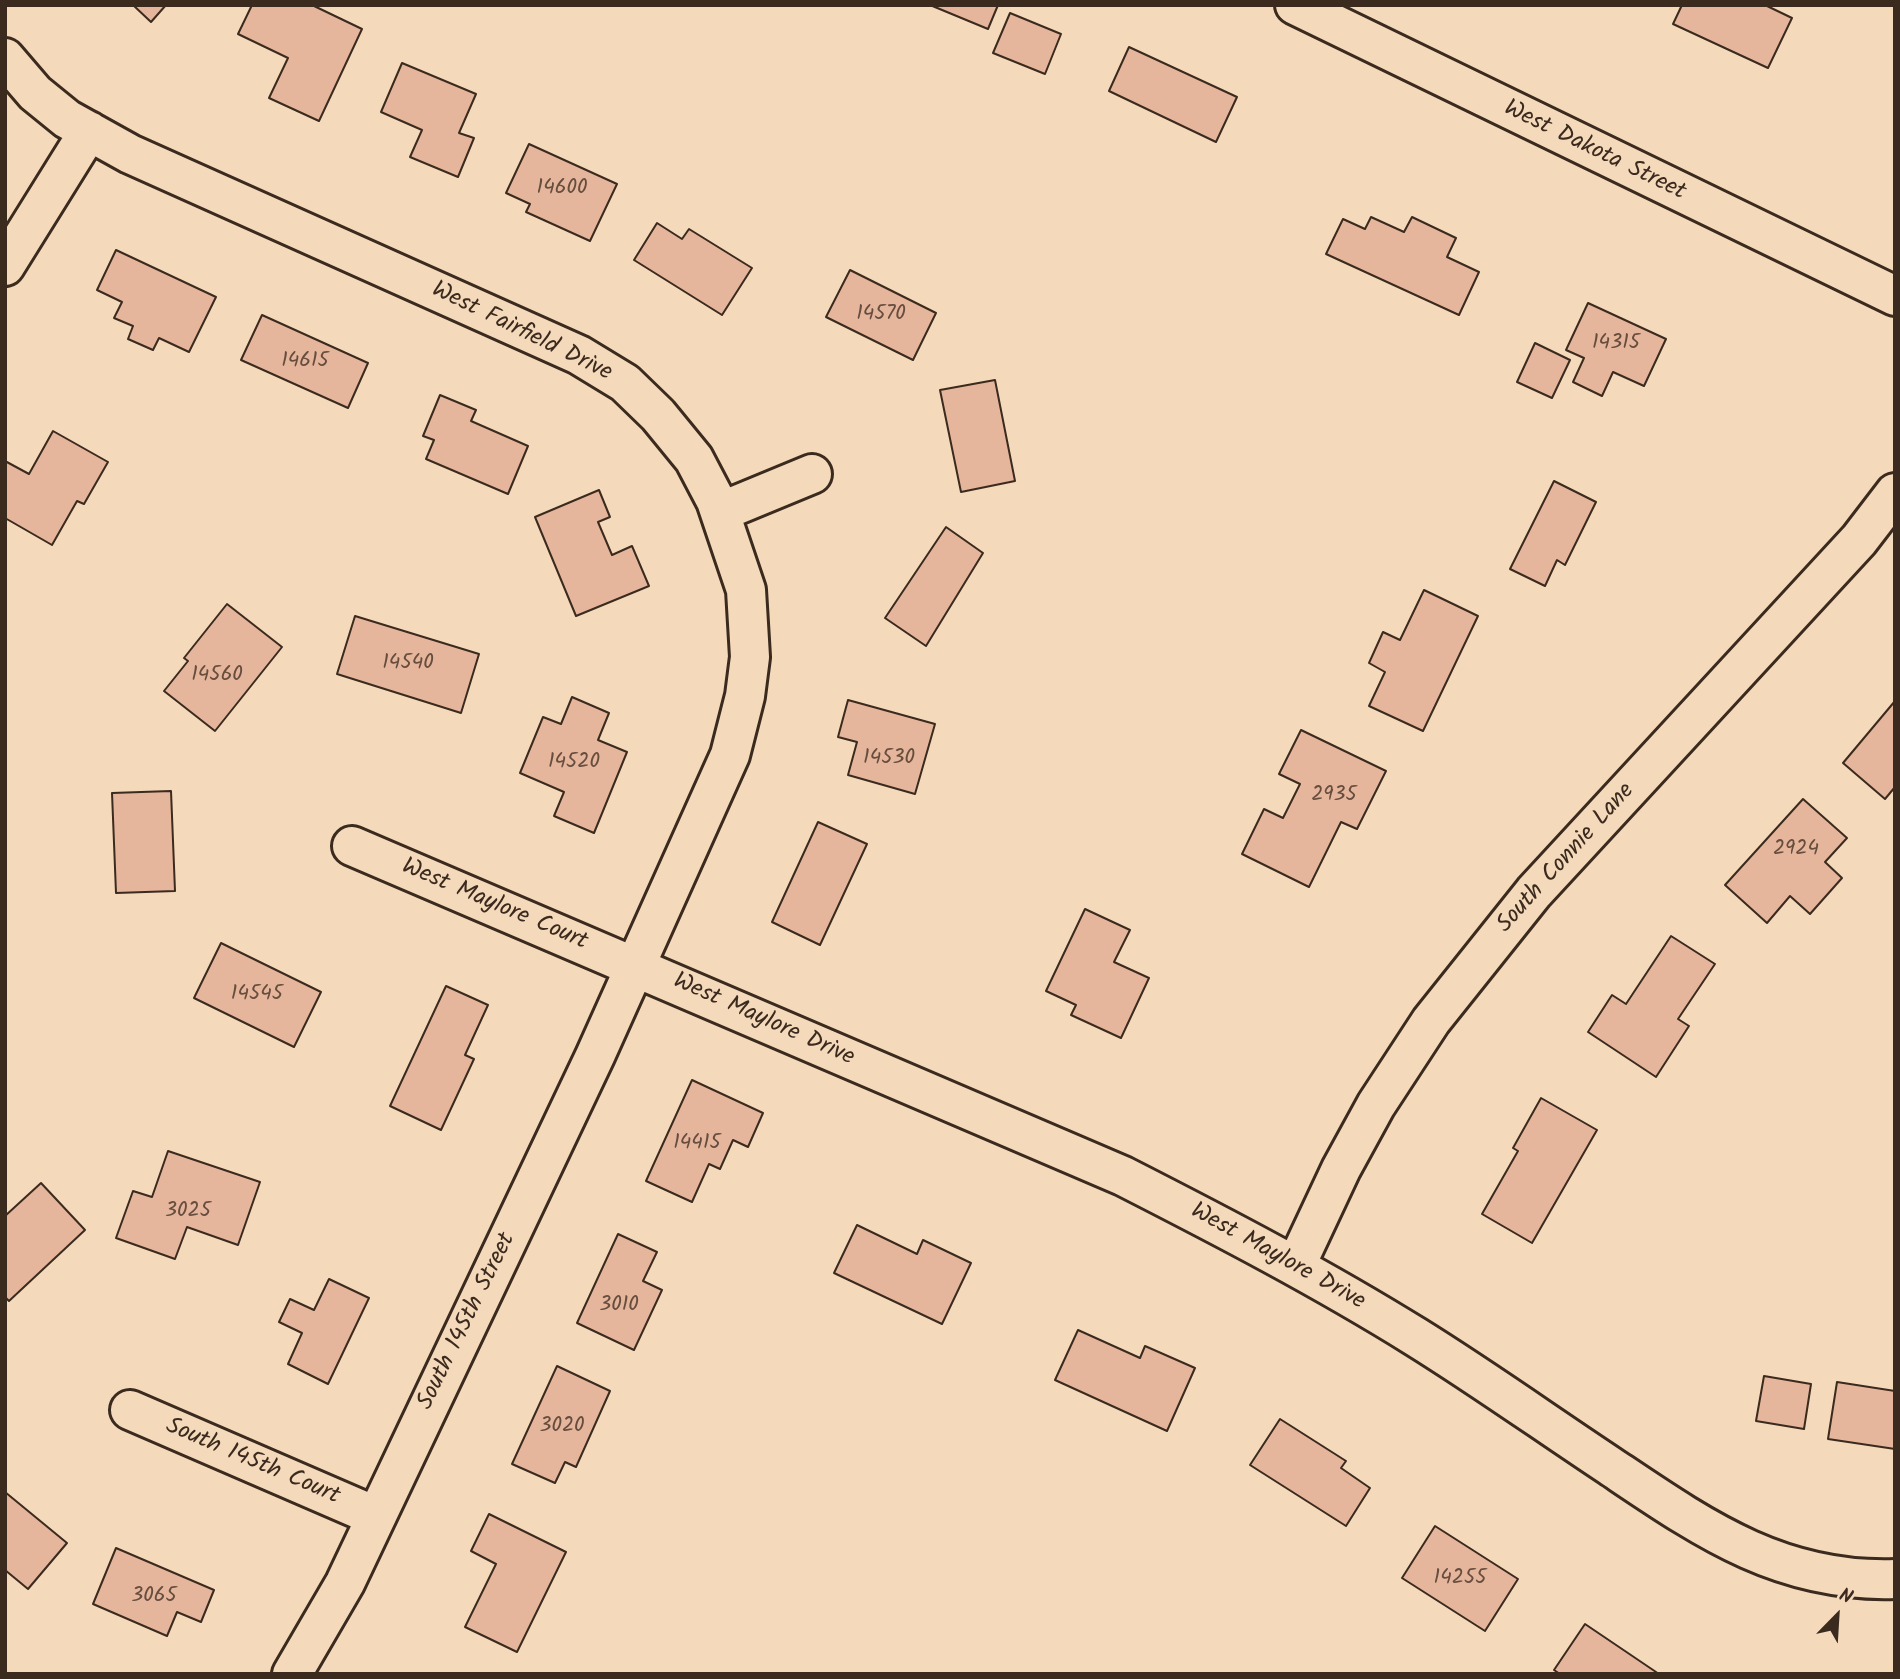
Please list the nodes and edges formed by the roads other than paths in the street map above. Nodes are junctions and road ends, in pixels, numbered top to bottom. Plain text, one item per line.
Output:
1 (1295, 5) edge
2 (5, 58) edge
3 (89, 131) junction
4 (5, 266) edge
5 (1895, 296) edge
6 (812, 474) dead end
7 (1895, 493) edge
8 (720, 512) junction
9 (352, 846) dead end
10 (636, 965) junction
11 (1296, 1265) junction
12 (130, 1409) dead end
13 (375, 1516) junction
14 (1895, 1579) edge
15 (292, 1674) edge

1 - 5 street, West Dakota Street
2 - 3 street, West Fairfield Drive
3 - 4 street
3 - 8 street, West Fairfield Drive
6 - 8 street
7 - 11 street, South Connie Lane
8 - 10 street, West Fairfield Drive
9 - 10 street, West Maylore Court
10 - 11 street, West Maylore Drive
10 - 13 street, South 145th Street
11 - 14 street, West Maylore Drive
12 - 13 street, South 145th Court
13 - 15 street, South 145th Street

